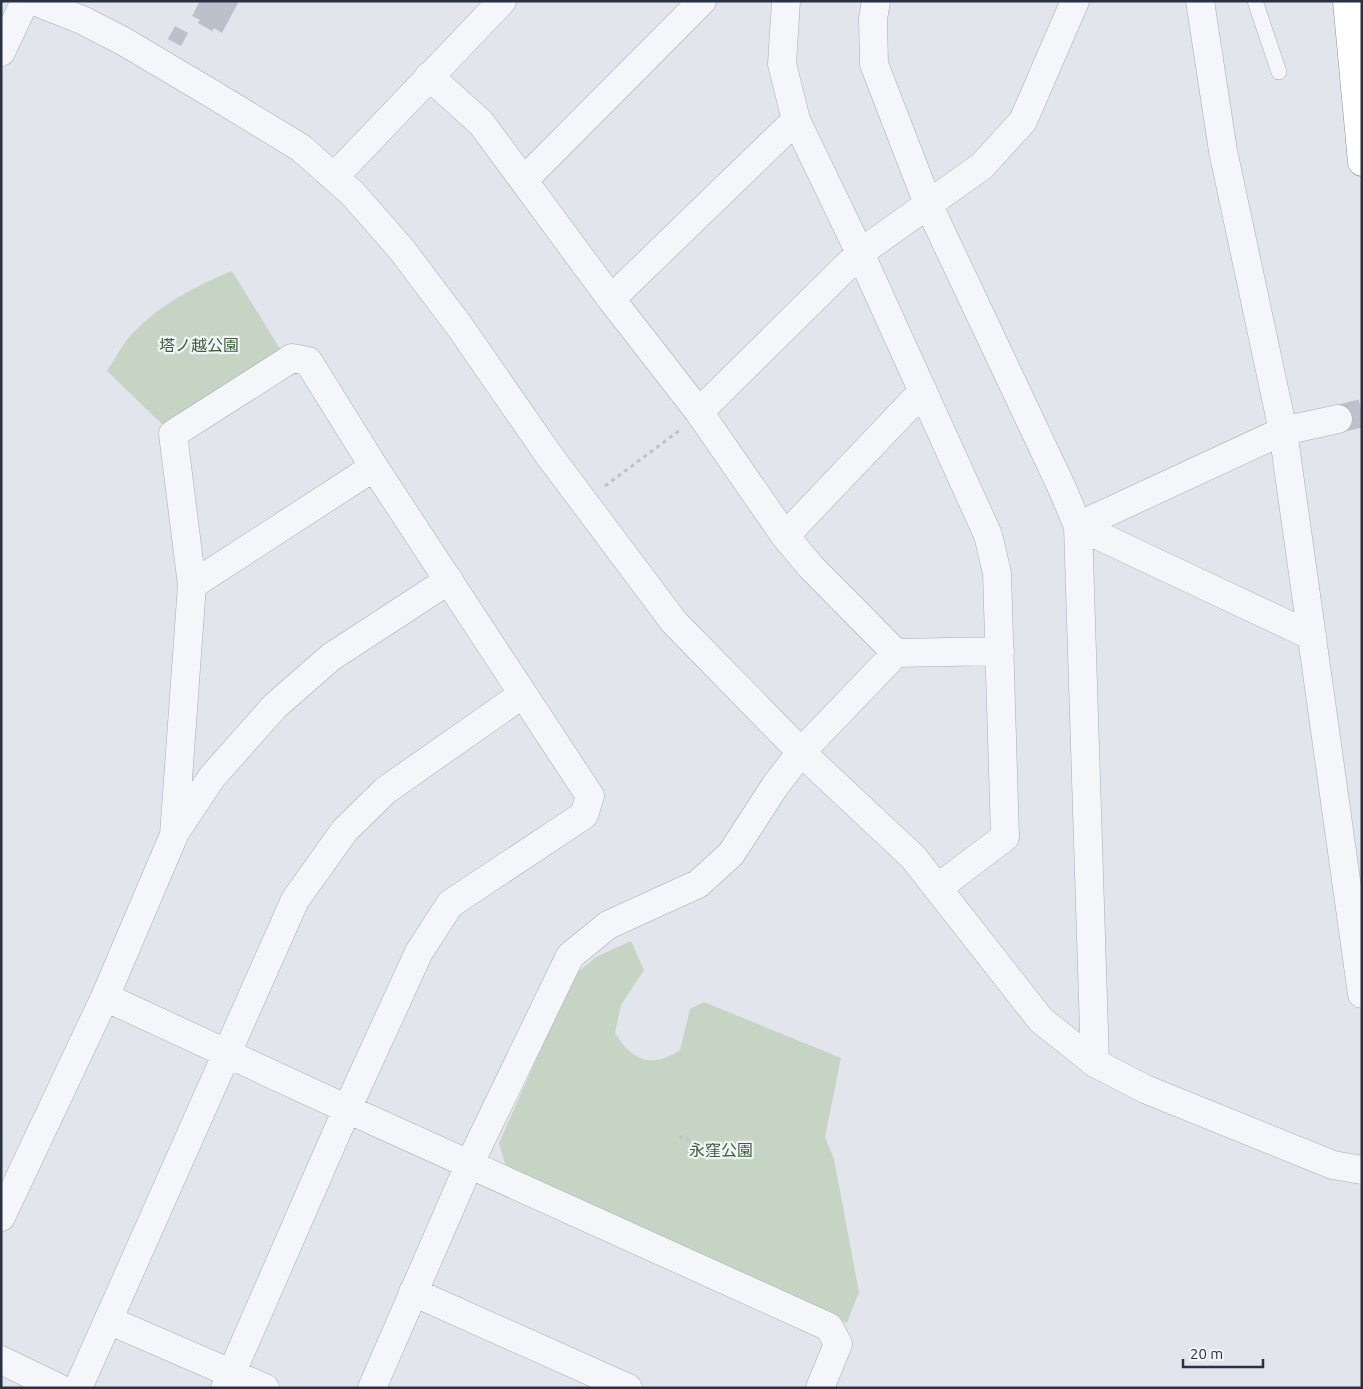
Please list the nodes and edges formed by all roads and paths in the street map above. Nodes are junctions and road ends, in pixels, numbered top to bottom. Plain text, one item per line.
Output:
1 (25, 1) edge
2 (34, 1) edge
3 (502, 1) edge
4 (702, 1) edge
5 (786, 1) edge
6 (876, 1) edge
7 (1075, 1) edge
8 (1200, 1) edge
9 (1255, 1) edge
10 (1346, 1) edge
11 (1, 52) edge
12 (1279, 72) dead end
13 (429, 76) junction
14 (796, 120) junction
15 (1362, 162) edge
16 (335, 176) junction
17 (524, 180) junction
18 (928, 204) junction
19 (860, 253) junction
20 (611, 299) junction
21 (923, 391) junction
22 (699, 412) junction
23 (1338, 419) tunnel mouth
24 (1283, 431) junction
25 (669, 439) dead end
26 (374, 467) junction
27 (617, 477) dead end
28 (1078, 526) junction
29 (785, 536) junction
30 (449, 580) junction
31 (192, 585) junction
32 (1312, 636) junction
33 (1000, 651) junction
34 (896, 653) junction
35 (523, 694) junction
36 (801, 752) junction
37 (174, 835) junction
38 (939, 887) junction
39 (1362, 994) edge
40 (105, 997) junction
41 (225, 1054) junction
42 (1095, 1063) junction
43 (347, 1110) junction
44 (678, 1136) dead end
45 (699, 1144) dead end
46 (469, 1165) junction
47 (1362, 1170) edge
48 (2, 1214) edge
49 (413, 1292) junction
50 (108, 1320) junction
51 (1, 1360) edge
52 (228, 1380) edge
53 (59, 1388) edge
54 (78, 1388) edge
55 (266, 1388) edge
56 (372, 1388) edge
57 (628, 1388) edge
58 (820, 1388) edge

1 - 11 street
2 - 16 street
3 - 13 street
4 - 17 street
5 - 14 street
6 - 18 street
7 - 18 street
8 - 24 street
9 - 12 lane
10 - 15 highway
13 - 16 street
13 - 17 street
14 - 19 street
14 - 20 street
16 - 36 street
17 - 20 street
18 - 19 street
18 - 28 street
19 - 21 street
19 - 22 street
20 - 22 street
21 - 29 street
21 - 33 street
22 - 29 street
23 - 24 street
24 - 28 street
24 - 32 street
25 - 27 path
26 - 30 street
26 - 31 street
26 - 31 street
28 - 32 street
28 - 42 street
29 - 34 street
30 - 35 street
30 - 37 street
31 - 37 street
32 - 39 street
33 - 34 street
33 - 38 street
34 - 36 street
35 - 41 street
35 - 43 street
36 - 38 street
36 - 46 street
37 - 40 street
38 - 42 street
40 - 41 street
40 - 48 street
41 - 43 street
41 - 50 street
42 - 47 street
43 - 46 street
43 - 52 street
44 - 45 path
46 - 49 street
46 - 58 street
49 - 56 street
49 - 57 street
50 - 52 street
50 - 54 street
51 - 53 street
52 - 55 street

